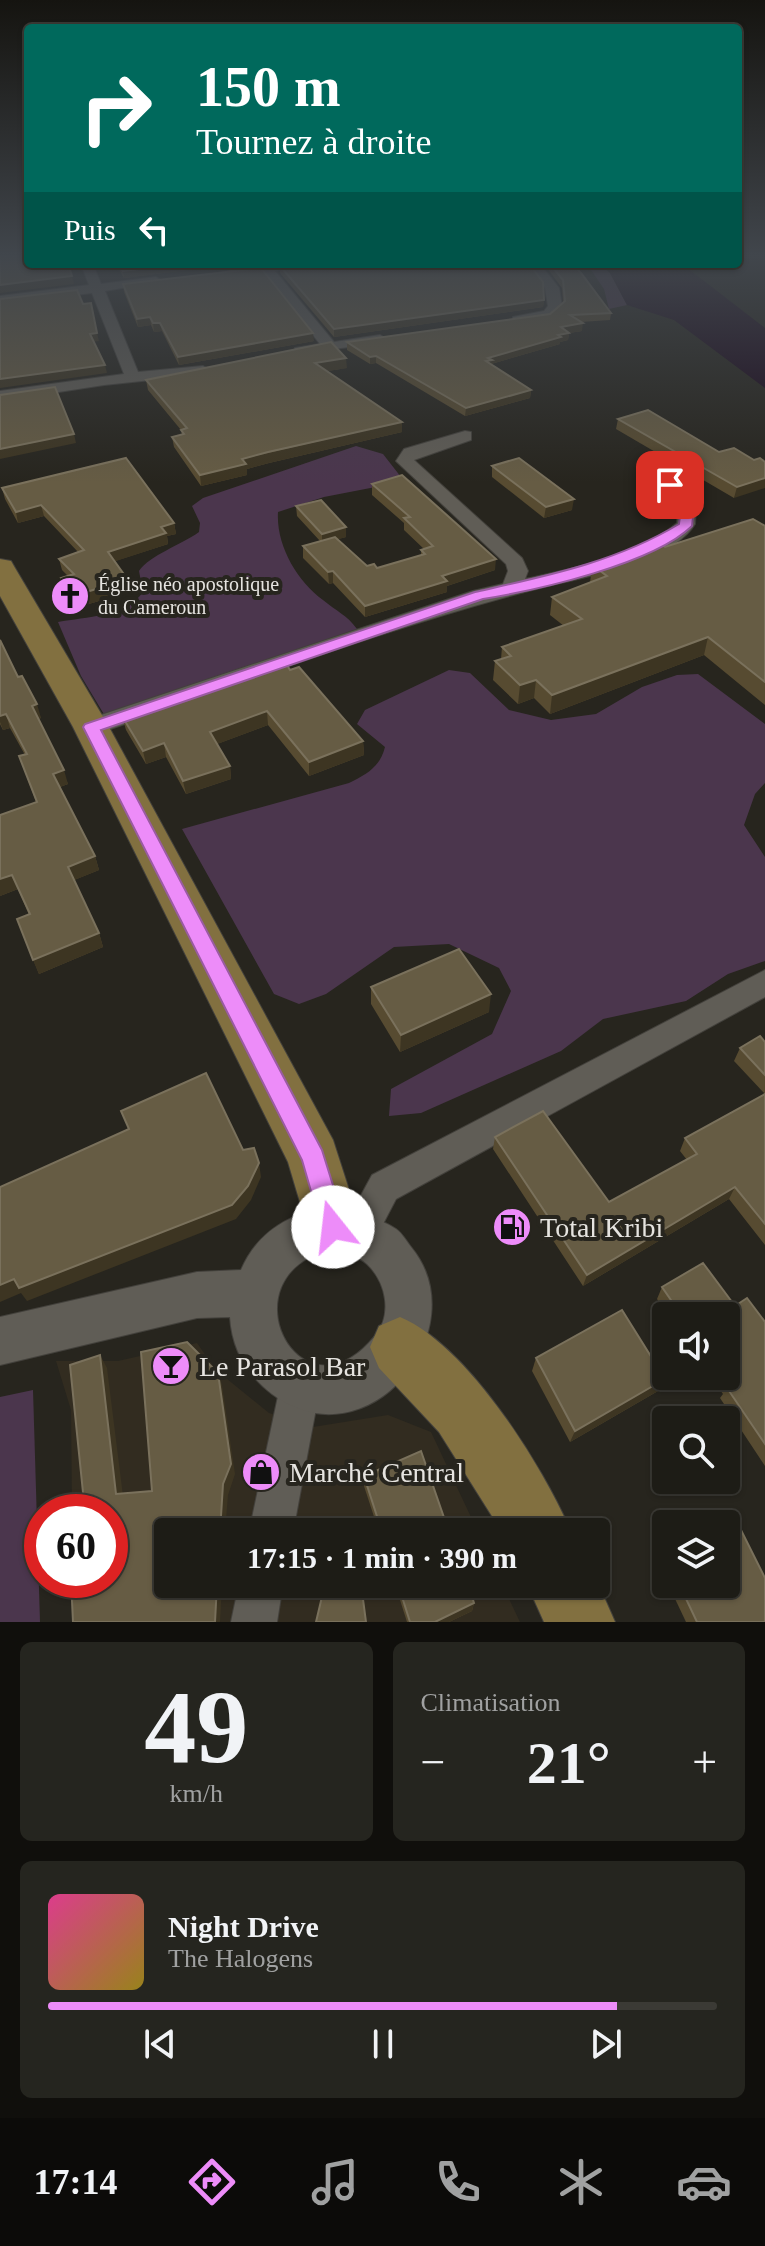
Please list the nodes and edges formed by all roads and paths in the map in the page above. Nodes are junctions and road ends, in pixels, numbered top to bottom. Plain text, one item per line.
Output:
1 (114, 331) edge
2 (317, 331) edge
3 (401, 336) edge
4 (329, 345) junction
5 (287, 354) edge
6 (217, 368) edge
7 (133, 378) junction
8 (0, 396) edge
9 (465, 436) dead end
10 (654, 462) dead end
11 (0, 568) edge
12 (511, 589) junction
13 (91, 727) junction
14 (765, 982) edge
15 (346, 1229) junction
16 (255, 1293) junction
17 (0, 1341) edge
18 (400, 1347) junction
19 (300, 1387) junction
20 (274, 1518) edge
21 (530, 1518) edge
22 (258, 1598) edge
23 (569, 1598) edge
24 (254, 1622) edge
25 (580, 1622) edge

1 - 7 street
2 - 4 street
3 - 4 street
4 - 5 street
6 - 7 street
7 - 8 street
9 - 12 street
10 - 12 street
11 - 13 main road
12 - 13 street
13 - 15 main road
14 - 15 street
15 - 16 street
15 - 18 street
16 - 17 street
16 - 19 street
18 - 19 street
18 - 21 main road
19 - 20 street
22 - 24 street
23 - 25 main road

